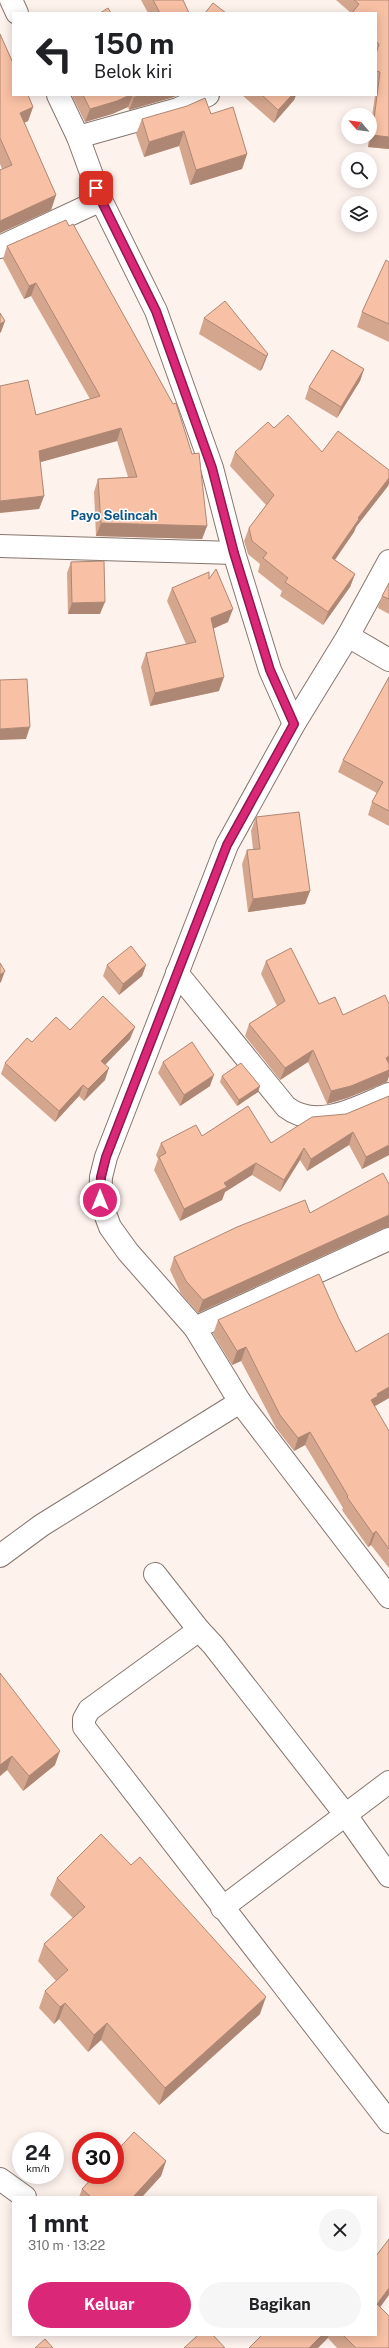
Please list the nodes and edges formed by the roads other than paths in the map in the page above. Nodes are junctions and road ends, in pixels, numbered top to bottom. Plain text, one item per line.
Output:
1 (11, 0) edge
2 (17, 12) edge
3 (58, 96) edge
4 (206, 96) edge
5 (78, 137) junction
6 (101, 200) junction
7 (0, 247) edge
8 (0, 546) edge
9 (234, 553) junction
10 (389, 561) edge
11 (348, 636) junction
12 (389, 660) edge
13 (294, 724) junction
14 (177, 973) junction
15 (389, 1094) edge
16 (389, 1239) edge
17 (195, 1328) junction
18 (240, 1402) junction
19 (0, 1556) edge
20 (155, 1574) dead end
21 (389, 1597) edge
22 (199, 1630) junction
23 (389, 1782) edge
24 (346, 1814) junction
25 (389, 1876) edge
26 (222, 1908) junction
27 (389, 2122) edge
28 (0, 2179) edge
29 (24, 2196) edge

1 - 2 street
3 - 5 street
4 - 5 street
5 - 6 street
6 - 7 street
6 - 9 street
8 - 9 street
9 - 13 street
10 - 11 street
11 - 12 street
11 - 13 street
13 - 14 street
14 - 15 street
14 - 17 street
16 - 17 street
17 - 18 street
18 - 19 street
18 - 21 street
20 - 22 street
22 - 24 street
22 - 26 street
23 - 24 street
24 - 25 street
24 - 26 street
26 - 27 street
28 - 29 street

